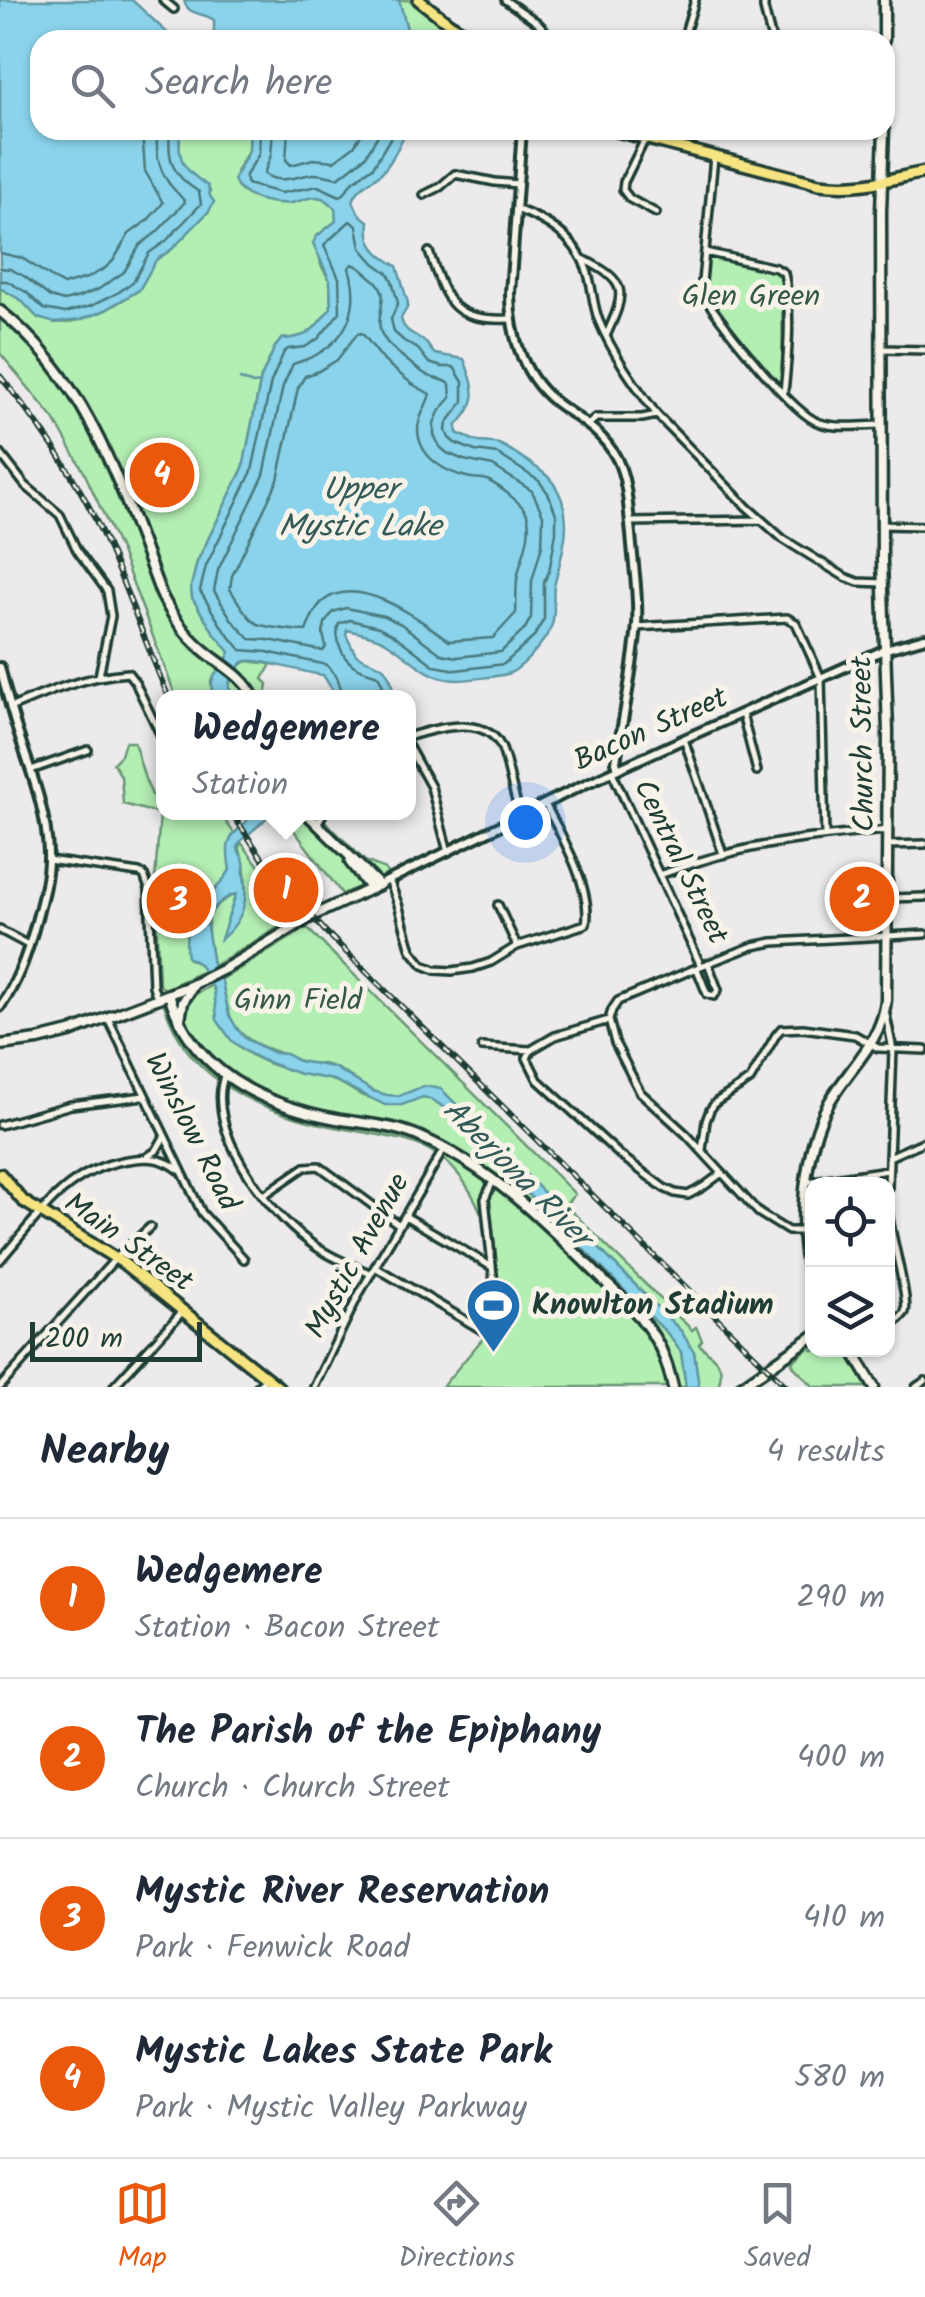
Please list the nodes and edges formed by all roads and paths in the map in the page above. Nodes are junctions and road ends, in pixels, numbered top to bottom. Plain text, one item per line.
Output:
1 (162, 0) edge
2 (419, 0) edge
3 (505, 0) edge
4 (695, 0) edge
5 (764, 0) edge
6 (884, 0) edge
7 (174, 9) dead end
8 (460, 30) edge
9 (545, 30) edge
10 (686, 30) edge
11 (769, 30) edge
12 (884, 30) edge
13 (521, 140) edge
14 (649, 140) edge
15 (657, 140) edge
16 (884, 140) edge
17 (714, 157) junction
18 (925, 172) edge
19 (882, 183) junction
20 (518, 184) junction
21 (424, 195) dead end
22 (516, 209) junction
23 (656, 213) dead end
24 (429, 252) dead end
25 (705, 252) junction
26 (580, 257) junction
27 (0, 312) edge
28 (510, 319) junction
29 (606, 336) junction
30 (882, 349) junction
31 (925, 350) edge
32 (784, 394) junction
33 (658, 415) junction
34 (589, 424) junction
35 (882, 425) junction
36 (0, 452) edge
37 (761, 520) junction
38 (630, 522) junction
39 (883, 525) junction
40 (925, 526) edge
41 (883, 583) junction
42 (636, 627) junction
43 (925, 638) edge
44 (886, 649) junction
45 (0, 666) edge
46 (100, 676) junction
47 (821, 678) junction
48 (2, 688) edge
49 (249, 690) edge
50 (10, 708) junction
51 (742, 714) junction
52 (156, 726) edge
53 (416, 735) edge
54 (684, 739) junction
55 (88, 750) dead end
56 (416, 760) edge
57 (30, 770) junction
58 (615, 771) junction
59 (757, 771) dead end
60 (545, 804) junction
61 (521, 816) junction
62 (312, 820) edge
63 (320, 820) edge
64 (317, 825) junction
65 (888, 830) junction
66 (826, 836) junction
67 (925, 844) edge
68 (888, 846) junction
69 (342, 850) junction
70 (448, 852) junction
71 (723, 854) junction
72 (48, 860) junction
73 (354, 868) junction
74 (658, 876) junction
75 (389, 880) junction
76 (375, 886) junction
77 (925, 897) edge
78 (888, 898) junction
79 (344, 900) junction
80 (498, 905) dead end
81 (0, 930) edge
82 (925, 934) edge
83 (888, 936) junction
84 (30, 946) junction
85 (517, 946) junction
86 (702, 965) junction
87 (199, 982) junction
88 (169, 994) junction
89 (157, 999) junction
90 (0, 1006) edge
91 (885, 1013) junction
92 (108, 1018) junction
93 (610, 1020) junction
94 (180, 1024) junction
95 (0, 1045) edge
96 (870, 1045) junction
97 (482, 1047) dead end
98 (530, 1050) junction
99 (892, 1050) junction
100 (925, 1050) edge
101 (225, 1074) junction
102 (145, 1096) junction
103 (0, 1125) edge
104 (164, 1137) junction
105 (925, 1141) edge
106 (444, 1149) junction
107 (702, 1150) junction
108 (889, 1157) junction
109 (146, 1158) junction
110 (888, 1170) junction
111 (181, 1172) junction
112 (722, 1172) junction
113 (0, 1174) edge
114 (808, 1177) edge
115 (841, 1177) edge
116 (888, 1177) edge
117 (493, 1181) junction
118 (264, 1195) junction
119 (42, 1214) junction
120 (805, 1215) edge
121 (405, 1216) junction
122 (400, 1225) junction
123 (150, 1228) dead end
124 (804, 1231) junction
125 (116, 1258) junction
126 (0, 1260) edge
127 (244, 1260) dead end
128 (895, 1264) edge
129 (492, 1267) junction
130 (809, 1267) edge
131 (373, 1270) junction
132 (183, 1311) junction
133 (895, 1322) edge
134 (805, 1342) edge
135 (859, 1357) edge
136 (266, 1379) junction
137 (0, 1387) edge
138 (113, 1387) edge
139 (257, 1387) edge
140 (278, 1387) edge
141 (314, 1387) edge
142 (673, 1387) edge
143 (740, 1387) edge
144 (874, 1387) edge

1 - 7 street
2 - 8 main road
3 - 9 street
4 - 10 street
5 - 11 street
6 - 12 main road
13 - 20 street
14 - 23 street
15 - 17 main road
16 - 19 main road, Church Street
17 - 19 main road
17 - 25 street
18 - 19 main road
19 - 30 main road, Church Street
20 - 21 street
20 - 22 street
22 - 26 street
22 - 28 street
24 - 28 street
25 - 32 street
25 - 32 street
26 - 29 street
26 - 29 street
27 - 49 main road
28 - 34 street
29 - 33 street
30 - 31 street
30 - 35 main road, Church Street
32 - 35 street
33 - 34 street
33 - 37 street
34 - 38 street
35 - 39 main road, Church Street
36 - 46 street
37 - 38 street
37 - 41 street
38 - 42 street
39 - 40 street
39 - 41 main road, Church Street
41 - 44 main road, Church Street
42 - 47 street
42 - 58 street
43 - 44 street, Bacon Street
44 - 47 street, Bacon Street
44 - 65 main road, Church Street
45 - 48 street
46 - 50 street
46 - 52 street
47 - 51 street, Bacon Street
47 - 66 street
48 - 50 street
50 - 57 street
51 - 54 street, Bacon Street
51 - 59 street
53 - 61 street
54 - 58 street, Bacon Street
54 - 71 street
55 - 57 street
56 - 70 street
57 - 72 street
58 - 60 street, Bacon Street
58 - 74 street, Central Street
60 - 61 street, Bacon Street
60 - 85 street
61 - 70 street, Bacon Street
62 - 64 main road
63 - 64 street
64 - 69 main road
65 - 66 street
65 - 68 main road, Church Street
66 - 71 street
67 - 68 street
68 - 78 main road, Church Street
69 - 73 main road
69 - 76 main road
70 - 75 street, Bacon Street
71 - 74 street
72 - 84 street
72 - 89 street
73 - 76 main road
73 - 79 main road
74 - 86 street, Central Street
75 - 76 street, Bacon Street
75 - 85 street
76 - 79 main road, Bacon Street
77 - 78 street
78 - 83 main road, Church Street
79 - 87 main road, Bacon Street
80 - 85 street
81 - 84 street
82 - 83 street, Central Street
83 - 86 street, Central Street
83 - 91 main road, Church Street
84 - 90 street
86 - 86 street
86 - 93 street
87 - 88 main road, Bacon Street
87 - 94 main road
88 - 89 main road, Bacon Street
88 - 94 main road
89 - 92 main road, Bacon Street
91 - 96 main road, Church Street
91 - 99 street
92 - 95 main road, Bacon Street
92 - 102 street, Winslow Road
93 - 98 street
93 - 107 street
94 - 101 main road
96 - 99 street
96 - 107 street
96 - 114 main road, Church Street
97 - 98 street
98 - 112 street
99 - 100 street
99 - 108 street
101 - 106 main road
101 - 118 street
102 - 103 street
102 - 104 street, Winslow Road
104 - 109 street
104 - 111 street, Winslow Road
105 - 108 street
106 - 117 main road
106 - 121 street, Mystic Avenue
107 - 112 street
108 - 110 street
109 - 111 street
109 - 119 street
110 - 115 street
110 - 116 street
111 - 127 street, Winslow Road
112 - 124 street
113 - 119 main road, Main Street
117 - 129 street
117 - 142 main road
118 - 122 street
118 - 131 street
119 - 125 main road, Main Street
119 - 126 street
120 - 124 main road, Church Street
121 - 122 street, Mystic Avenue
121 - 129 street
122 - 131 street, Mystic Avenue
123 - 125 street
124 - 130 main road, Church Street
125 - 132 main road, Main Street
125 - 137 street
128 - 133 street
129 - 131 street
131 - 141 street, Mystic Avenue
132 - 136 main road, Main Street
132 - 138 street
134 - 143 main road
135 - 144 main road
136 - 139 street
136 - 140 main road, Main Street

